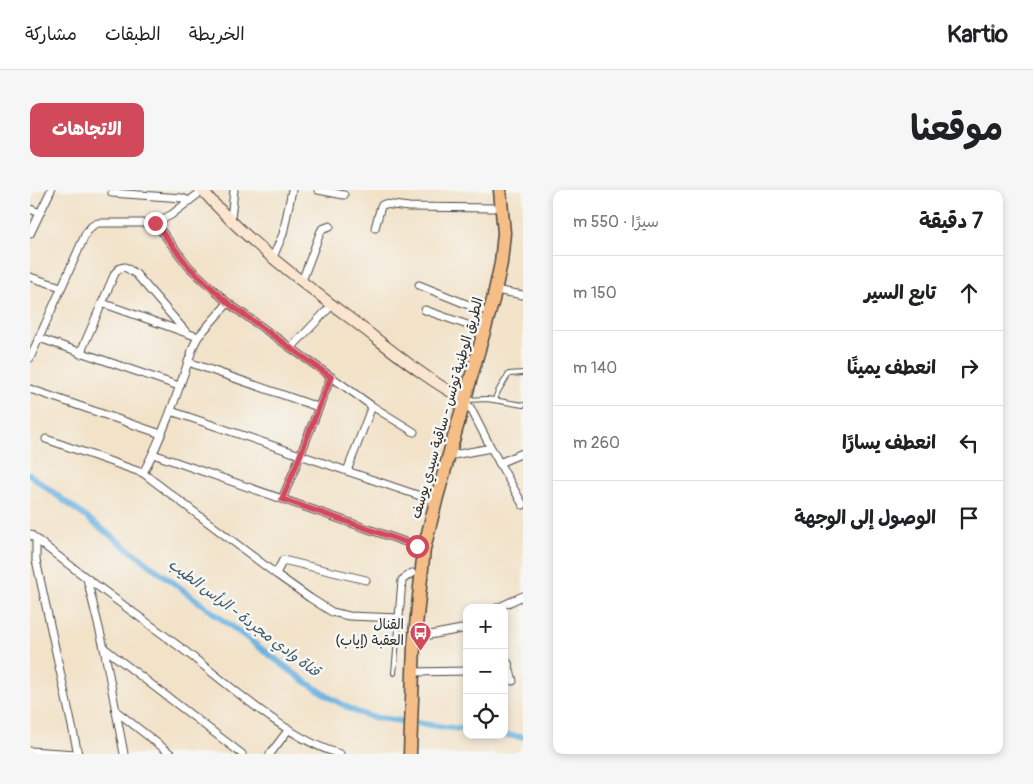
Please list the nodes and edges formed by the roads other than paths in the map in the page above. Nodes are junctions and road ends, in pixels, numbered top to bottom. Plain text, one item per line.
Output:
1 (52, 190) edge
2 (202, 190) edge
3 (234, 190) edge
4 (292, 190) edge
5 (318, 190) edge
6 (492, 190) edge
7 (500, 190) edge
8 (112, 193) dead end
9 (344, 195) dead end
10 (189, 201) junction
11 (494, 208) junction
12 (30, 209) edge
13 (40, 213) junction
14 (231, 219) junction
15 (155, 223) junction
16 (330, 226) dead end
17 (375, 228) dead end
18 (30, 234) edge
19 (273, 257) junction
20 (30, 277) edge
21 (302, 281) junction
22 (419, 285) dead end
23 (61, 287) junction
24 (495, 290) junction
25 (523, 296) edge
26 (102, 303) junction
27 (228, 303) junction
28 (332, 305) junction
29 (425, 310) dead end
30 (481, 310) junction
31 (476, 328) junction
32 (186, 332) junction
33 (198, 337) junction
34 (39, 338) junction
35 (292, 348) junction
36 (80, 354) junction
37 (30, 358) edge
38 (188, 362) junction
39 (523, 373) edge
40 (331, 377) junction
41 (179, 386) junction
42 (30, 388) edge
43 (461, 398) junction
44 (495, 400) junction
45 (523, 405) edge
46 (372, 406) junction
47 (318, 407) junction
48 (171, 411) junction
49 (414, 432) dead end
50 (162, 434) junction
51 (46, 439) dead end
52 (491, 448) junction
53 (523, 453) edge
54 (153, 454) junction
55 (301, 456) junction
56 (448, 456) junction
57 (499, 463) junction
58 (347, 471) junction
59 (143, 473) junction
60 (282, 499) junction
61 (429, 499) junction
62 (523, 505) edge
63 (30, 534) edge
64 (36, 539) junction
65 (417, 546) junction
66 (412, 573) junction
67 (276, 574) junction
68 (87, 579) junction
69 (366, 580) dead end
70 (523, 596) edge
71 (506, 604) edge
72 (399, 618) junction
73 (463, 629) edge
74 (414, 638) junction
75 (104, 648) junction
76 (508, 663) edge
77 (463, 671) edge
78 (413, 672) junction
79 (394, 673) dead end
80 (512, 681) dead end
81 (407, 703) junction
82 (116, 711) junction
83 (289, 729) junction
84 (406, 732) junction
85 (30, 752) edge
86 (77, 754) edge
87 (124, 754) edge
88 (171, 754) edge
89 (242, 754) edge
90 (270, 754) edge
91 (340, 754) edge
92 (403, 754) edge
93 (410, 754) edge

1 - 13 street
2 - 10 street
2 - 14 street
3 - 14 street
4 - 19 street
5 - 9 street
6 - 11 highway, الطريق الوطنية تونس - ساقية سيدي يوسف
7 - 24 highway, الطريق الوطنية تونس - ساقية سيدي يوسف
8 - 10 street
10 - 15 street
11 - 17 street
11 - 30 highway, الطريق الوطنية تونس - ساقية سيدي يوسف
12 - 13 street
13 - 18 street
14 - 19 street
15 - 23 street
15 - 27 street
16 - 21 street
19 - 21 street
20 - 23 street
21 - 28 street
22 - 30 street
23 - 34 street
24 - 25 street
24 - 43 highway, الطريق الوطنية تونس - ساقية سيدي يوسف
26 - 32 street
26 - 32 street
26 - 36 street
27 - 33 street
27 - 35 street
28 - 35 street
28 - 43 street
29 - 31 street
30 - 31 highway, الطريق الوطنية تونس - ساقية سيدي يوسف
31 - 43 highway, الطريق الوطنية تونس - ساقية سيدي يوسف
32 - 33 street
33 - 38 street
34 - 36 street
34 - 37 street
35 - 40 street
36 - 41 street
38 - 41 street
38 - 47 street
39 - 44 lane
40 - 46 street
40 - 47 street
41 - 48 street
42 - 50 street
43 - 44 lane
43 - 52 street
43 - 56 highway, الطريق الوطنية تونس - ساقية سيدي يوسف
43 - 61 highway, الطريق الوطنية تونس - ساقية سيدي يوسف
44 - 45 lane
46 - 49 street
46 - 58 street
47 - 55 street
48 - 50 street
48 - 55 street
50 - 54 street
51 - 59 street
52 - 56 street
52 - 57 street
53 - 57 street
54 - 59 street
54 - 60 street
55 - 58 street
55 - 60 street
56 - 74 highway, الطريق الوطنية تونس - ساقية سيدي يوسف
57 - 62 street
58 - 61 street
59 - 67 street
60 - 65 street
61 - 65 highway, الطريق الوطنية تونس - ساقية سيدي يوسف
63 - 64 street
64 - 68 street
64 - 86 street
65 - 66 highway, الطريق الوطنية تونس - ساقية سيدي يوسف
66 - 72 street
66 - 81 highway, الطريق الوطنية تونس - ساقية سيدي يوسف
67 - 69 street
67 - 72 street
68 - 75 street
68 - 83 street
70 - 71 street
72 - 79 lane
73 - 74 street
74 - 78 highway, الطريق الوطنية تونس - ساقية سيدي يوسف
75 - 82 street
75 - 89 street
76 - 80 street
77 - 78 street
78 - 81 highway, الطريق الوطنية تونس - ساقية سيدي يوسف
81 - 84 highway, الطريق الوطنية تونس - ساقية سيدي يوسف
82 - 87 street
82 - 88 street
83 - 90 street
83 - 91 street
84 - 92 highway, الطريق الوطنية تونس - ساقية سيدي يوسف
84 - 93 highway, الطريق الوطنية تونس - ساقية سيدي يوسف
85 - 86 street

